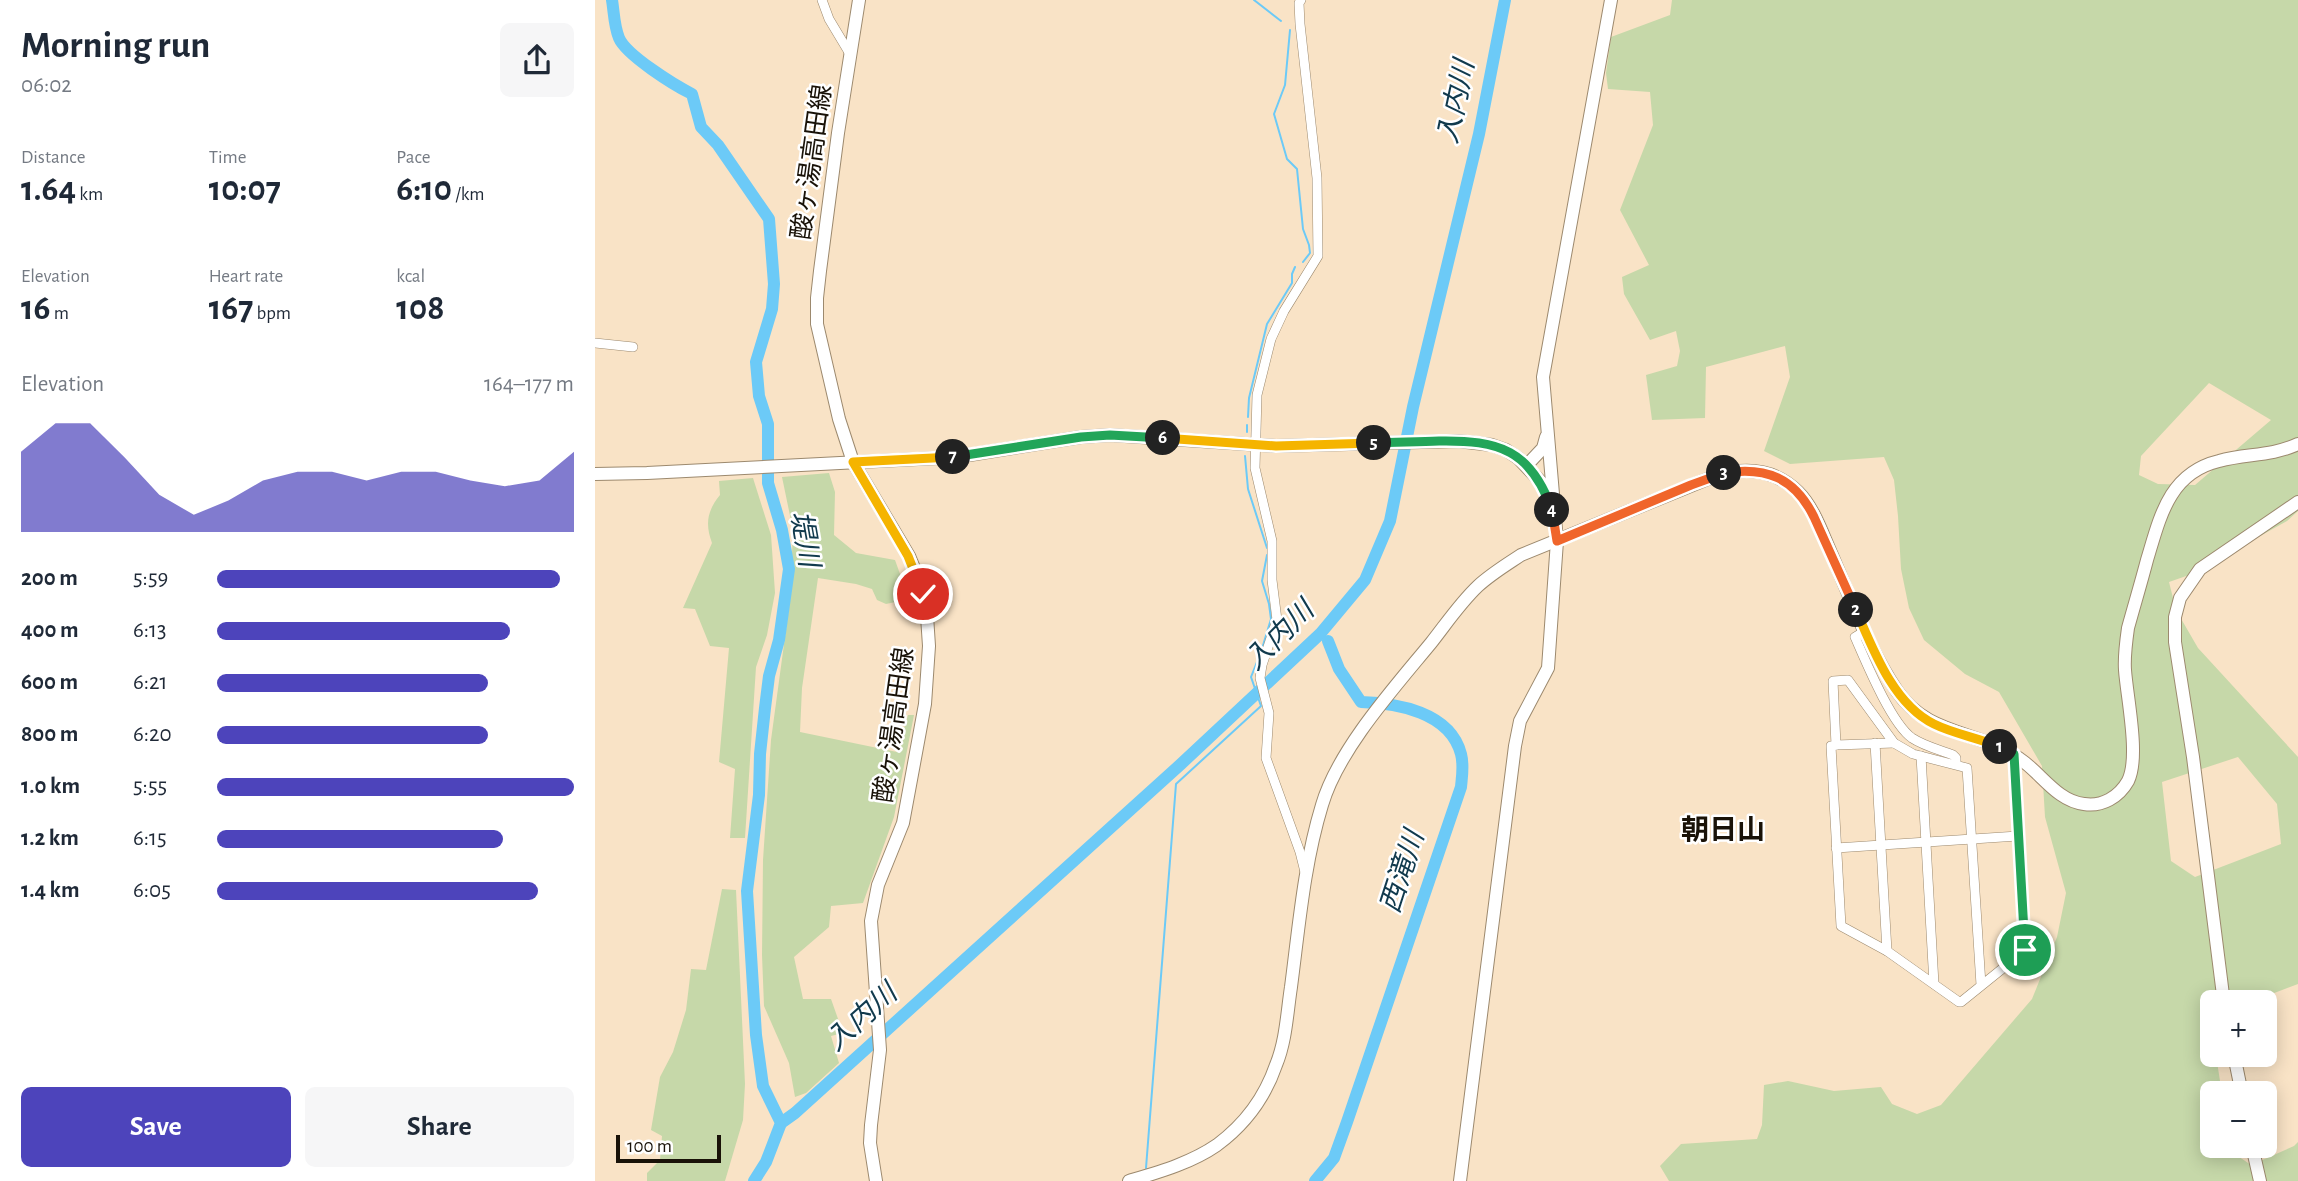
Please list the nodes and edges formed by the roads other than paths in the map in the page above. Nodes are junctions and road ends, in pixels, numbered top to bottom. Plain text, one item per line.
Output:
1 (822, 0) edge
2 (859, 0) edge
3 (1301, 0) edge
4 (1611, 0) edge
5 (851, 55) junction
6 (595, 343) edge
7 (633, 347) dead end
8 (1548, 433) junction
9 (1255, 444) junction
10 (2298, 444) edge
11 (853, 462) junction
12 (1527, 465) junction
13 (595, 474) edge
14 (2298, 502) edge
15 (1555, 517) junction
16 (1557, 541) junction
17 (1865, 631) junction
18 (1875, 743) junction
19 (1893, 743) junction
20 (1836, 745) junction
21 (2014, 754) junction
22 (1921, 756) junction
23 (1956, 764) junction
24 (2018, 836) junction
25 (1972, 839) junction
26 (1926, 842) junction
27 (1882, 845) junction
28 (1836, 848) junction
29 (1305, 872) junction
30 (1887, 951) junction
31 (1934, 984) junction
32 (1981, 985) junction
33 (2222, 990) edge
34 (2255, 1158) edge
35 (876, 1181) edge
36 (1129, 1181) edge
37 (1460, 1181) edge
38 (2260, 1181) edge

1 - 5 street
2 - 5 street, 酸ヶ湯高田線
3 - 9 street
4 - 8 street
5 - 11 street, 酸ヶ湯高田線
6 - 7 street
8 - 12 street
8 - 15 street
9 - 11 street
9 - 12 street
9 - 29 street
10 - 21 street
11 - 13 street
11 - 35 street, 酸ヶ湯高田線
12 - 15 street
14 - 33 street
15 - 16 street
16 - 17 street
16 - 29 street
16 - 37 street
17 - 21 street
17 - 23 street
18 - 19 street
18 - 20 street
18 - 27 street
19 - 20 street
19 - 22 street
20 - 28 street
21 - 24 street
22 - 23 street
22 - 26 street
23 - 25 street
24 - 25 street
24 - 32 street
25 - 26 street
25 - 32 street
26 - 27 street
26 - 31 street
27 - 28 street
27 - 30 street
28 - 30 street
29 - 36 street
30 - 31 street
31 - 32 street
34 - 38 street

